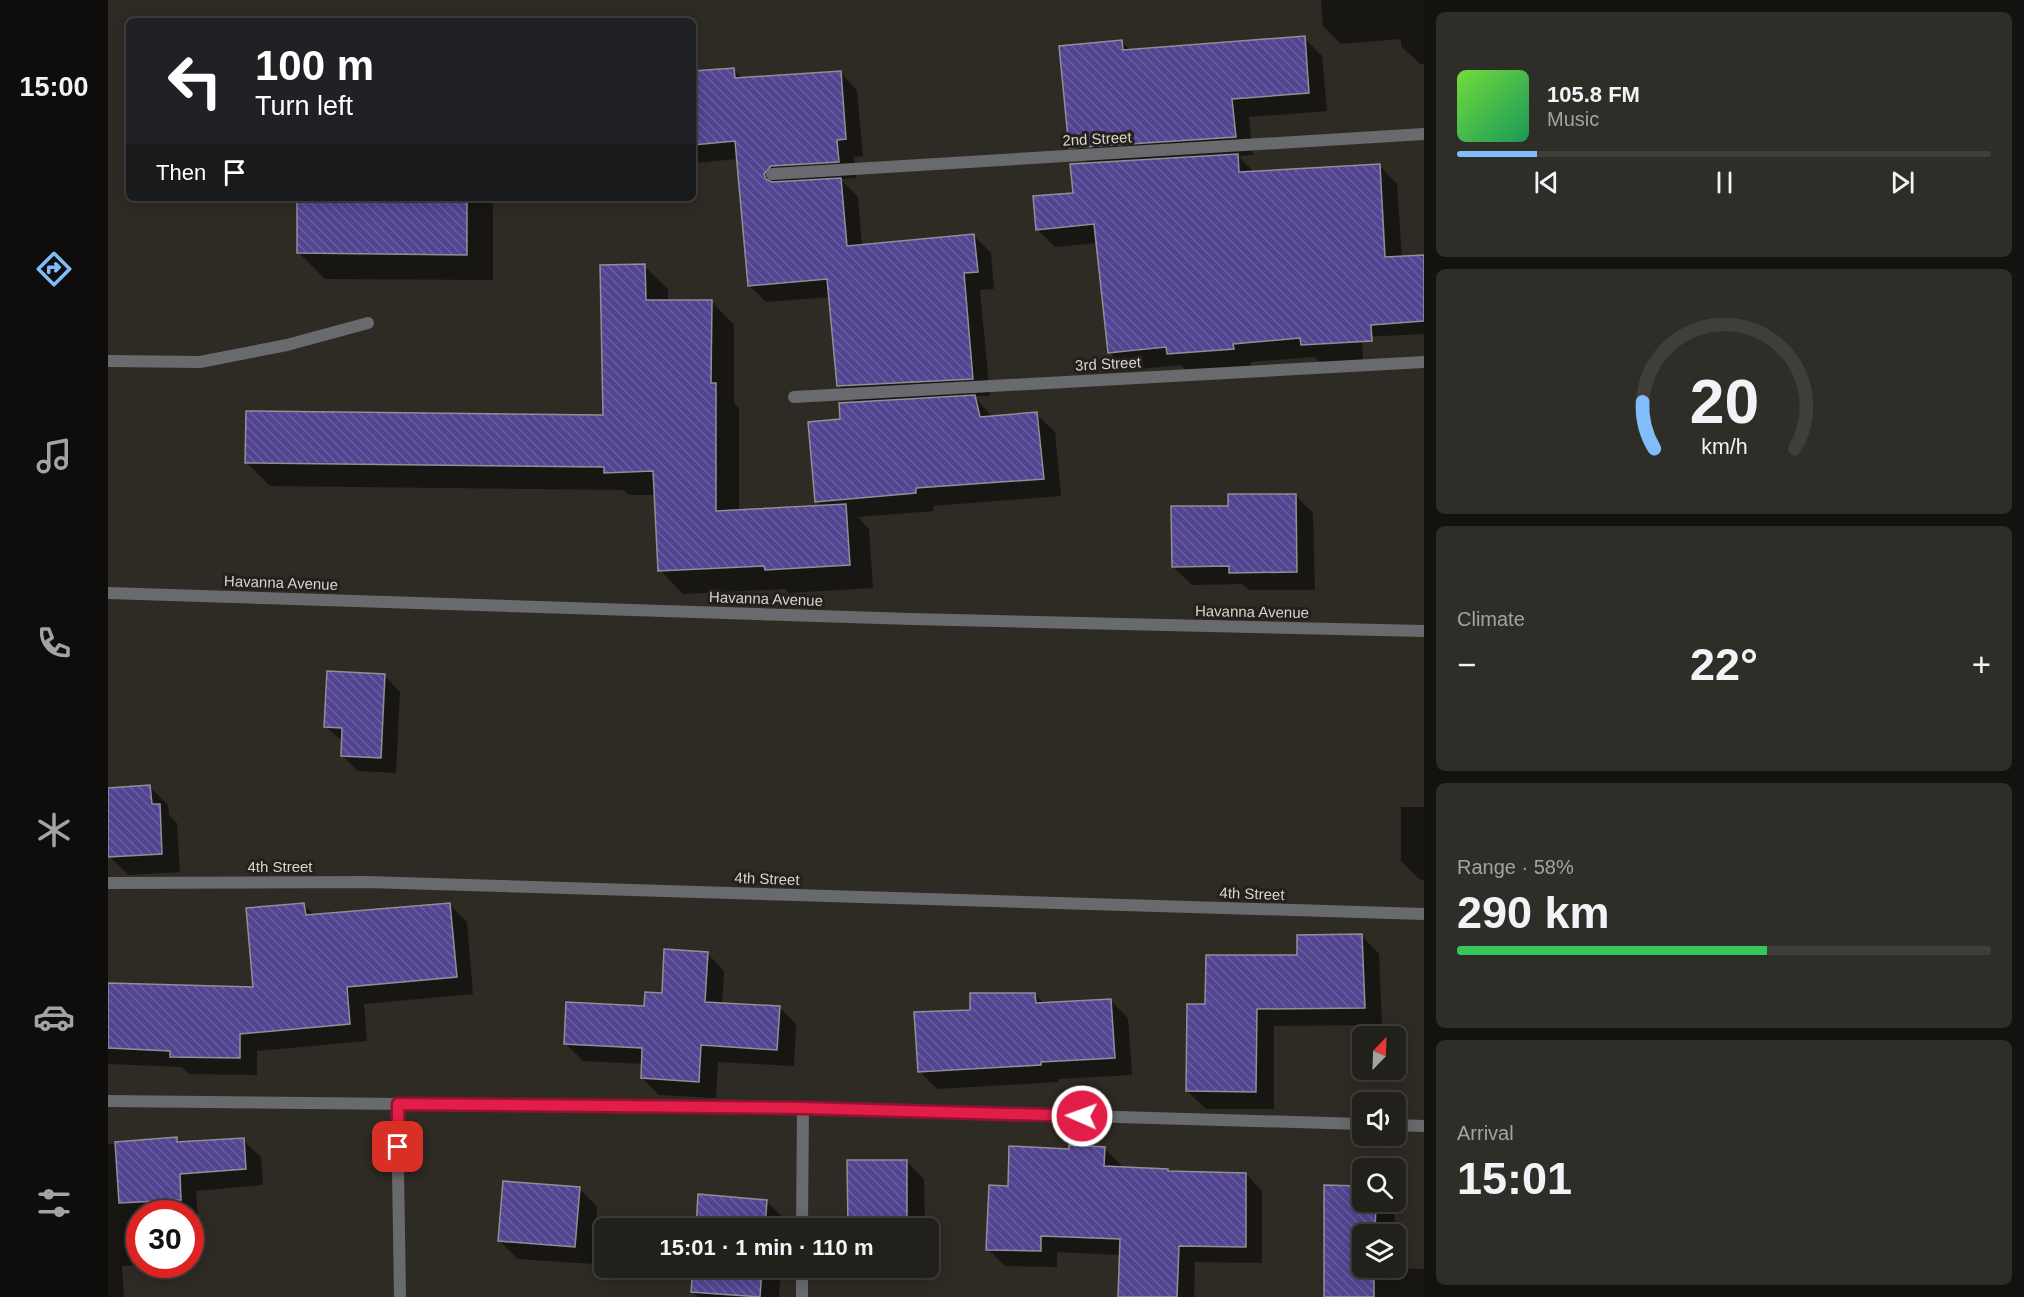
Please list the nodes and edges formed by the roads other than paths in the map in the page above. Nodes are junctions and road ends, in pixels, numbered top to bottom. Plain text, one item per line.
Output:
1 (1424, 134) edge
2 (772, 174) dead end
3 (368, 323) dead end
4 (108, 361) edge
5 (1424, 362) edge
6 (794, 397) dead end
7 (108, 593) edge
8 (1424, 630) edge
9 (108, 884) edge
10 (1424, 914) edge
11 (108, 1101) edge
12 (398, 1104) junction
13 (802, 1108) junction
14 (1352, 1125) edge
15 (1406, 1125) edge
16 (1424, 1126) edge
17 (802, 1218) edge
18 (802, 1278) edge
19 (400, 1297) edge
20 (802, 1297) edge

1 - 2 street, 2nd Street
3 - 4 street
5 - 6 street, 3rd Street
7 - 8 street, Havanna Avenue
9 - 10 street, 4th Street
11 - 12 street
12 - 13 street
12 - 19 street
13 - 14 street
13 - 17 street
15 - 16 street
18 - 20 street

